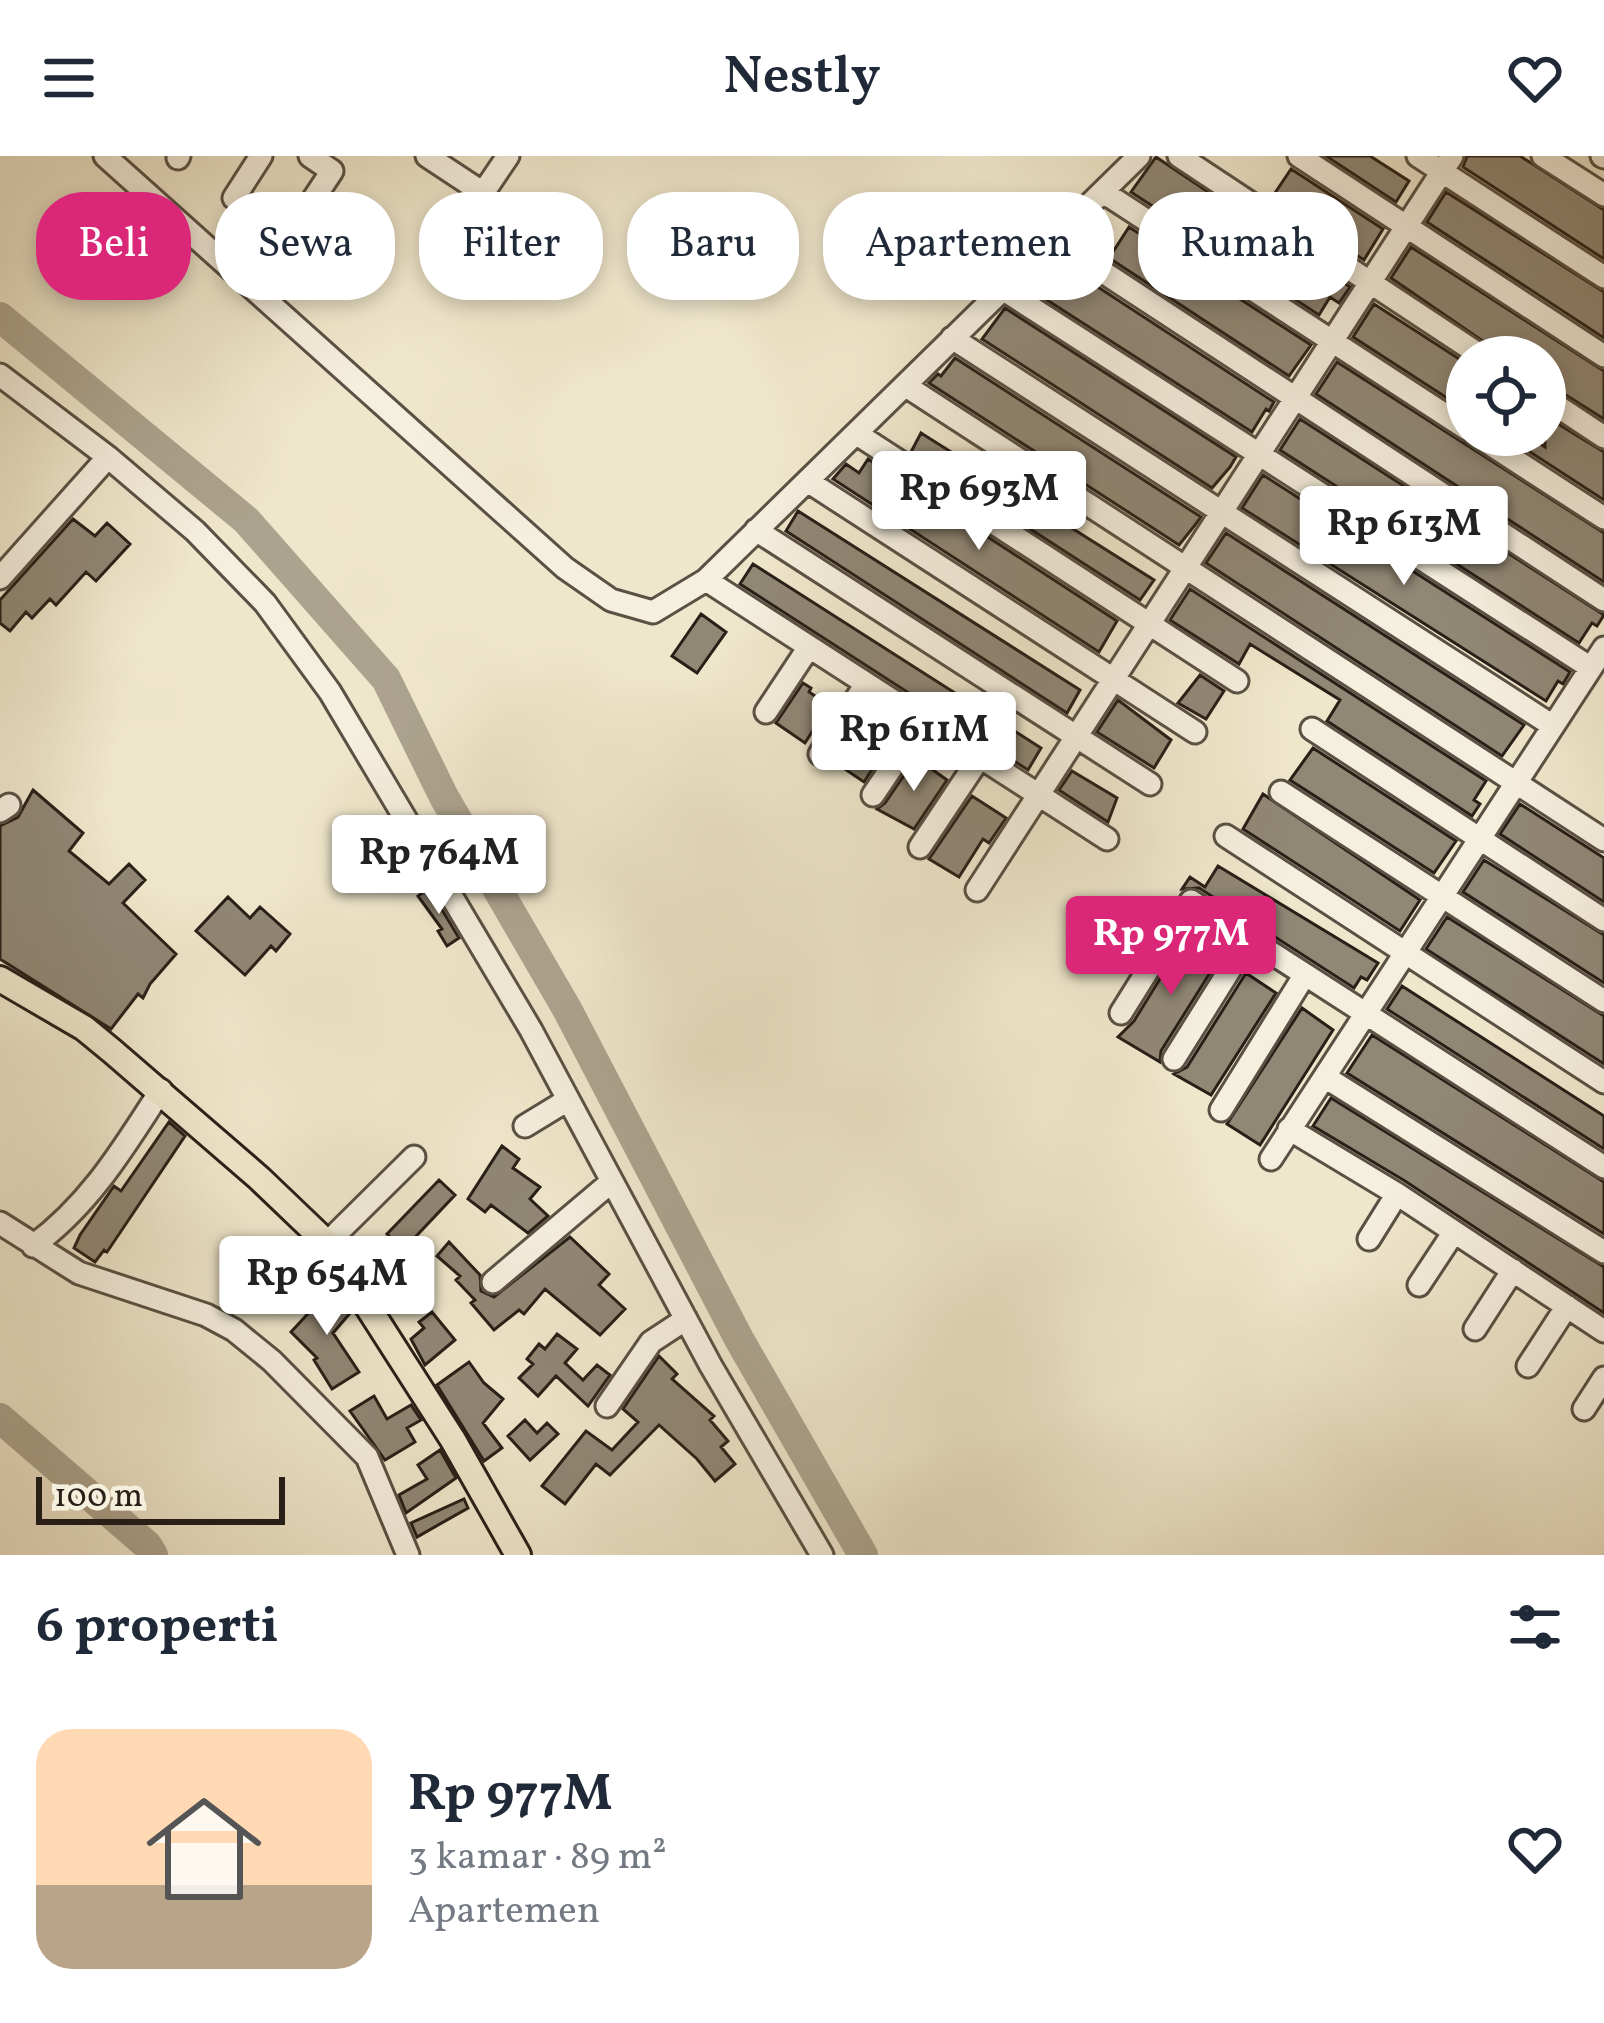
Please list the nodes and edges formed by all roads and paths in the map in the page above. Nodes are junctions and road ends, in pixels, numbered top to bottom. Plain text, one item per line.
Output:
1 (105, 156) edge
2 (261, 156) edge
3 (310, 156) edge
4 (428, 156) edge
5 (508, 156) edge
6 (1138, 156) edge
7 (1179, 156) edge
8 (1299, 156) edge
9 (1418, 156) edge
10 (1544, 156) edge
11 (1447, 164) edge
12 (238, 192) edge
13 (318, 192) edge
14 (1103, 192) edge
15 (1604, 195) edge
16 (1114, 199) edge
17 (1407, 226) junction
18 (1604, 278) edge
19 (1114, 280) edge
20 (1370, 282) junction
21 (993, 300) edge
22 (1020, 300) edge
23 (1451, 336) edge
24 (952, 338) junction
25 (1332, 341) junction
26 (1604, 356) edge
27 (0, 375) edge
28 (906, 386) junction
29 (1295, 398) junction
30 (1566, 412) edge
31 (1446, 415) edge
32 (857, 434) junction
33 (1604, 437) edge
34 (1259, 454) junction
35 (1508, 456) edge
36 (108, 457) junction
37 (809, 482) junction
38 (1222, 512) junction
39 (1604, 518) edge
40 (756, 530) junction
41 (1186, 568) junction
42 (0, 578) edge
43 (706, 580) junction
44 (1604, 600) edge
45 (1149, 624) junction
46 (809, 647) junction
47 (1604, 648) edge
48 (1591, 668) junction
49 (1113, 679) junction
50 (1237, 681) dead end
51 (866, 684) junction
52 (766, 712) dead end
53 (923, 721) junction
54 (1553, 726) junction
55 (1312, 729) dead end
56 (1195, 732) dead end
57 (1076, 736) junction
58 (820, 754) dead end
59 (980, 757) junction
60 (1516, 783) junction
61 (1150, 784) dead end
62 (1281, 792) dead end
63 (873, 795) dead end
64 (1039, 795) junction
65 (1226, 836) dead end
66 (1107, 839) dead end
67 (1480, 839) junction
68 (1604, 840) edge
69 (920, 847) dead end
70 (977, 890) dead end
71 (1442, 897) junction
72 (1604, 920) edge
73 (1249, 939) junction
74 (1405, 953) junction
75 (1304, 976) junction
76 (0, 979) edge
77 (1604, 1001) edge
78 (1121, 1013) dead end
79 (1364, 1015) junction
80 (1174, 1059) dead end
81 (1325, 1077) junction
82 (1604, 1082) edge
83 (160, 1090) junction
84 (566, 1101) junction
85 (1220, 1110) dead end
86 (526, 1126) dead end
87 (1289, 1129) junction
88 (414, 1157) dead end
89 (1270, 1159) dead end
90 (1604, 1167) edge
91 (610, 1183) junction
92 (1397, 1194) junction
93 (0, 1223) edge
94 (1454, 1232) junction
95 (1369, 1239) dead end
96 (327, 1243) junction
97 (33, 1246) junction
98 (1604, 1252) edge
99 (1513, 1270) junction
100 (493, 1282) dead end
101 (1419, 1285) dead end
102 (1567, 1306) junction
103 (686, 1319) junction
104 (1475, 1329) dead end
105 (1604, 1330) edge
106 (1528, 1366) dead end
107 (1604, 1378) edge
108 (607, 1406) dead end
109 (1584, 1408) dead end
110 (408, 1555) edge
111 (518, 1555) edge
112 (822, 1555) edge

1 - 43 street
2 - 12 street
3 - 13 street
4 - 5 street
6 - 14 street
7 - 20 street
8 - 17 street
9 - 11 street
10 - 15 street
11 - 17 street
11 - 18 street
16 - 25 street
17 - 20 street
17 - 26 street
19 - 29 street
20 - 23 street
20 - 25 street
21 - 24 street
22 - 34 street
24 - 28 street
24 - 38 street
25 - 29 street
25 - 31 street
27 - 36 street
28 - 32 street
28 - 41 street
29 - 34 street
29 - 44 street
30 - 33 street
32 - 37 street
32 - 45 street
34 - 38 street
34 - 48 street
35 - 39 street
36 - 42 street
36 - 84 street
37 - 40 street
37 - 49 street
38 - 41 street
38 - 54 street
40 - 43 street
40 - 57 street
41 - 45 street
41 - 60 street
43 - 46 street
45 - 49 street
45 - 50 street
46 - 51 street
46 - 52 street
47 - 48 street
48 - 54 street
49 - 56 street
49 - 57 street
51 - 53 street
51 - 58 street
53 - 59 street
53 - 63 street
54 - 60 street
55 - 67 street
57 - 61 street
57 - 64 street
59 - 64 street
59 - 69 street
60 - 67 street
60 - 68 street
62 - 71 street
64 - 66 street
64 - 70 street
65 - 74 street
67 - 71 street
67 - 72 street
71 - 74 street
71 - 77 street
73 - 75 street
73 - 78 street
73 - 80 street
74 - 79 street
74 - 82 street
75 - 79 street
75 - 85 street
76 - 83 main road
79 - 81 street
79 - 90 street
81 - 87 street
81 - 98 street
83 - 96 main road
83 - 97 street
84 - 86 street
84 - 91 street
87 - 89 street
87 - 92 street
88 - 96 street
91 - 100 street
91 - 103 street
92 - 94 street
92 - 95 street
93 - 97 street
94 - 99 street
94 - 101 street
96 - 111 main road
97 - 110 street
99 - 102 street
99 - 104 street
102 - 105 street
102 - 106 street
103 - 108 street
103 - 112 street
107 - 109 street

